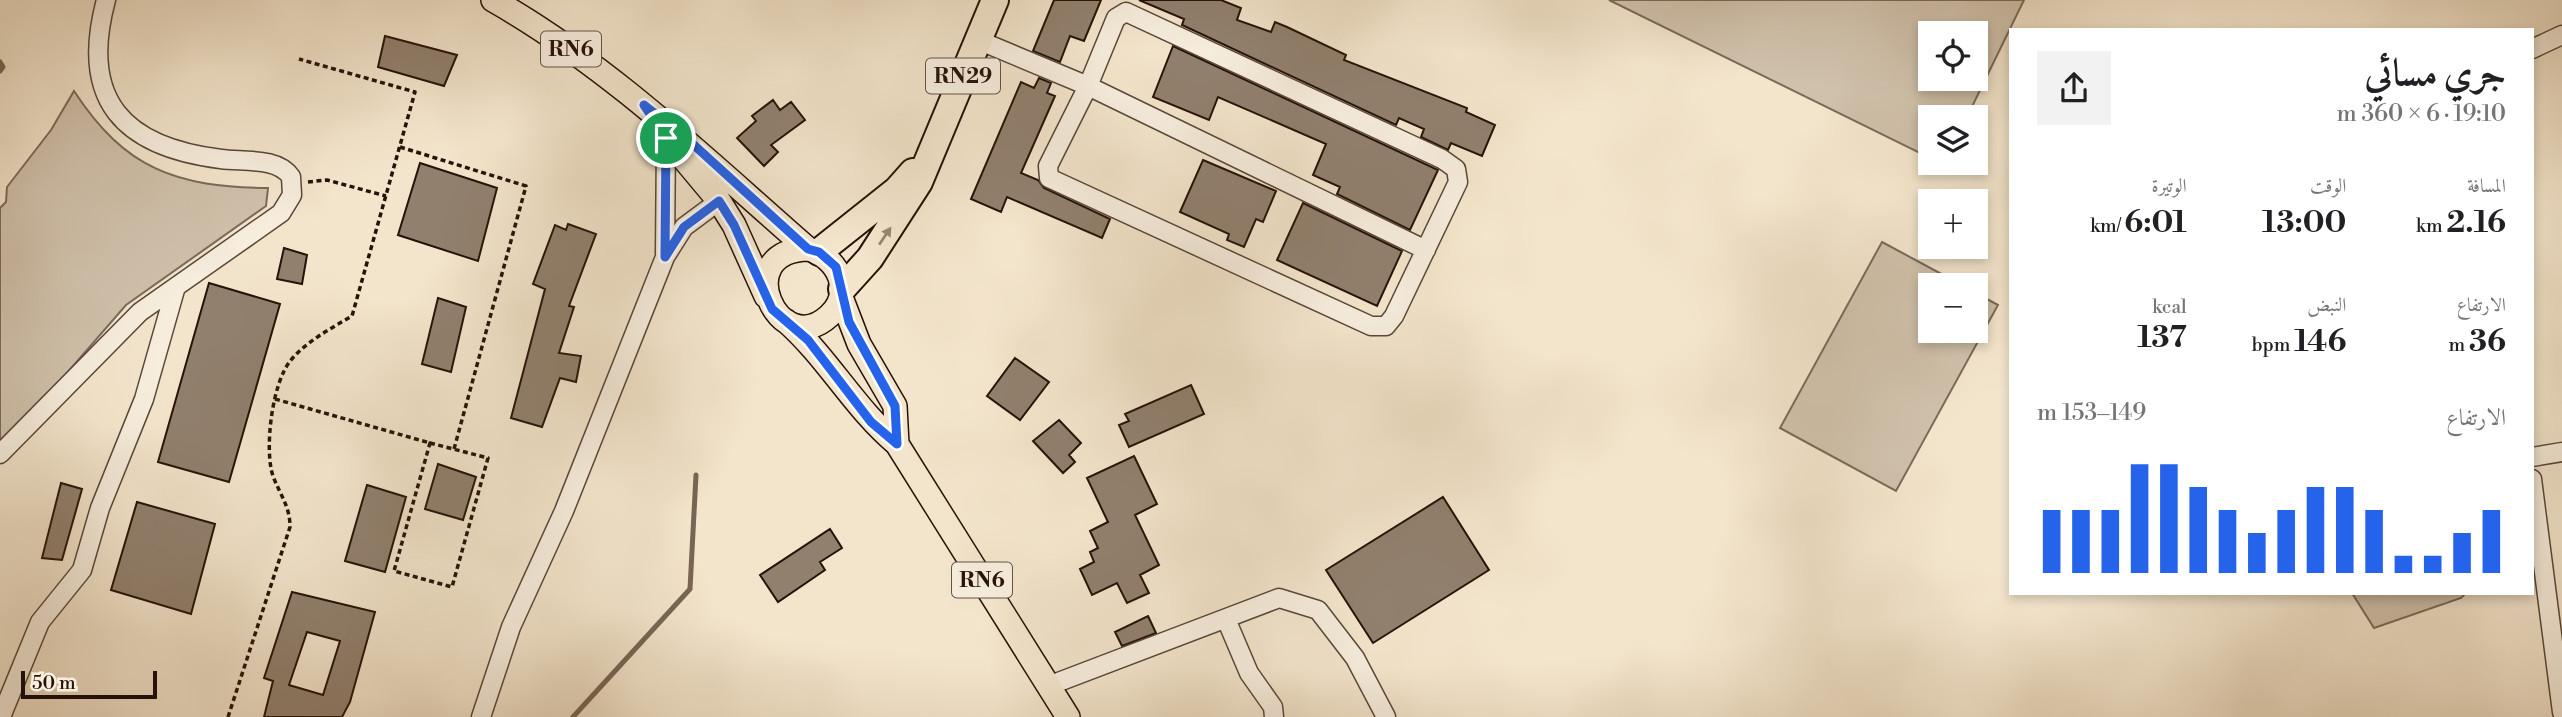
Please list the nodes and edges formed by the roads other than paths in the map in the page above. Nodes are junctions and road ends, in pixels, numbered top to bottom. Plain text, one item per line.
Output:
1 (106, 0) edge
2 (493, 0) edge
3 (995, 0) edge
4 (2562, 35) edge
5 (978, 40) junction
6 (2534, 48) edge
7 (1088, 86) junction
8 (644, 105) junction
9 (666, 138) junction
10 (931, 153) junction
11 (719, 201) junction
12 (1426, 250) junction
13 (814, 251) junction
14 (665, 257) junction
15 (175, 290) junction
16 (842, 293) junction
17 (768, 300) junction
18 (786, 321) junction
19 (897, 444) junction
20 (2562, 452) edge
21 (0, 454) edge
22 (2534, 457) edge
23 (2534, 492) edge
24 (1226, 619) junction
25 (2557, 645) edge
26 (1048, 686) junction
27 (2562, 712) edge
28 (1, 717) edge
29 (481, 717) edge
30 (1068, 717) edge
31 (1274, 717) edge
32 (1386, 717) edge

1 - 15 street
2 - 8 main road, RN6
3 - 5 highway, RN29
4 - 6 street
5 - 7 street
5 - 10 highway, RN29
7 - 12 street
7 - 12 street
7 - 12 street
8 - 9 main road, RN6
8 - 13 main road, RN6
9 - 11 main road, RN6
9 - 14 street
10 - 13 highway, RN29
16 -> 10 highway, RN29
11 - 14 street
11 - 17 main road, RN6
13 - 16 main road, RN6
13 - 17 main road
14 - 29 street
15 - 21 street
15 - 28 street
16 - 18 main road
16 - 19 main road, RN6
17 - 18 main road, RN6
18 - 19 main road, RN6
19 - 26 main road, RN6
20 - 22 street
23 - 25 street
24 - 26 street
24 - 31 street
24 - 32 street
25 - 27 street
26 - 30 main road, RN6

